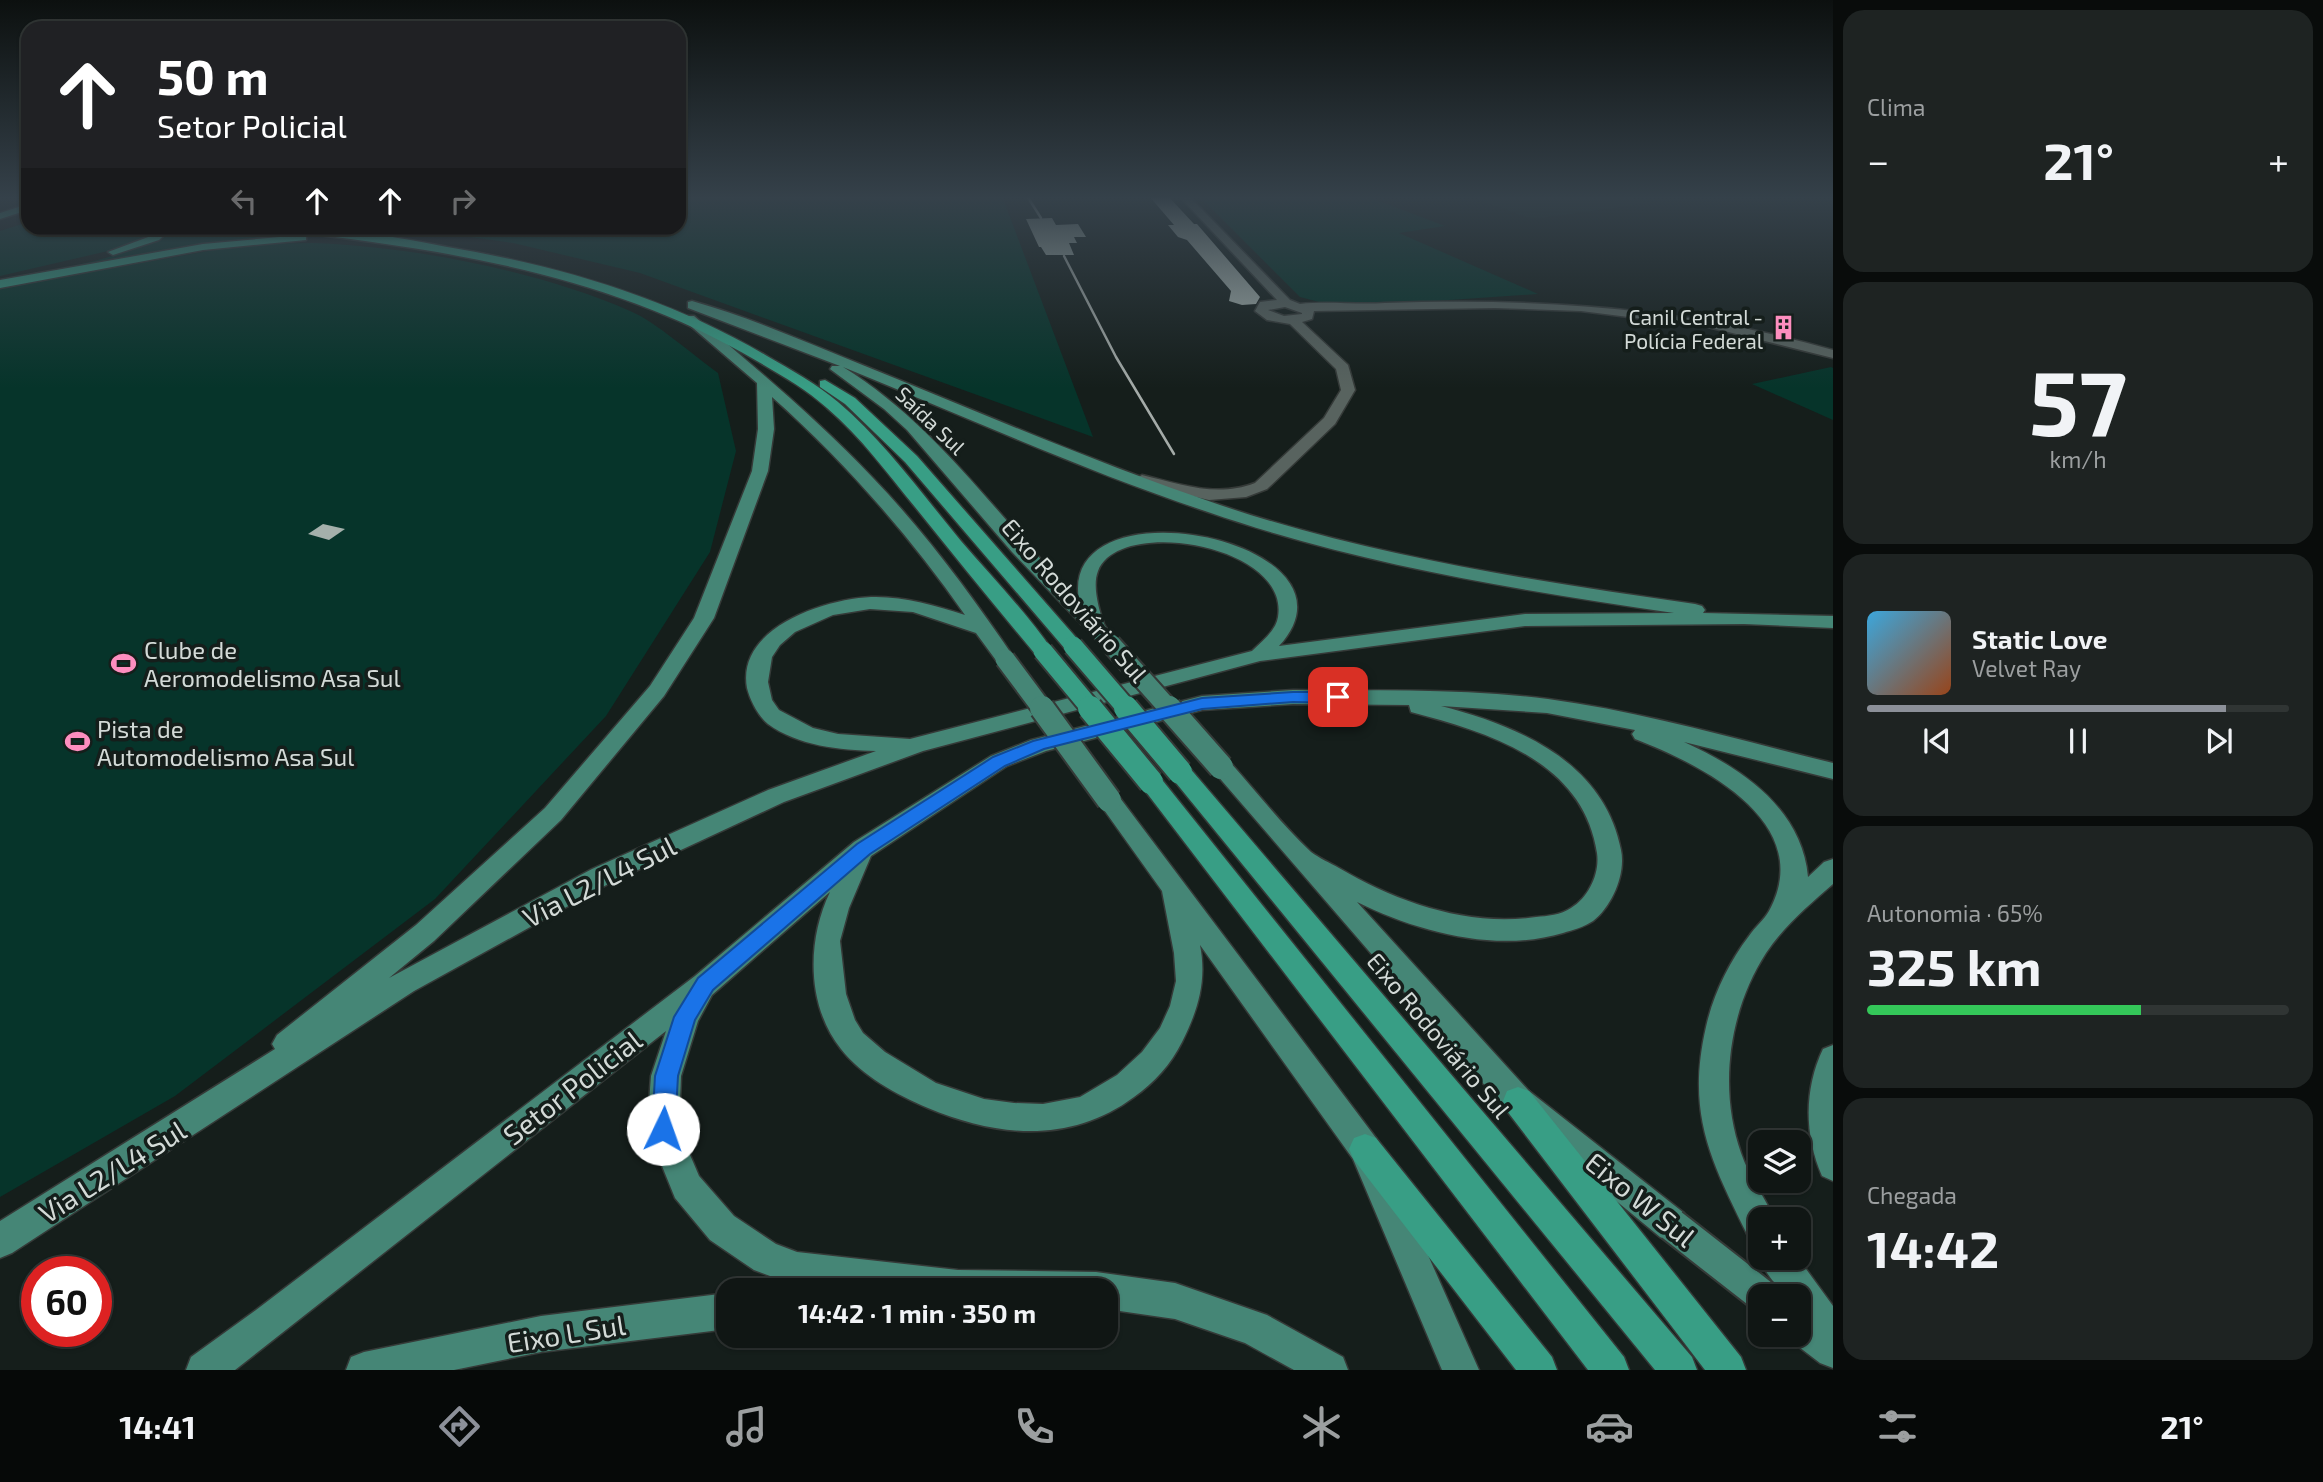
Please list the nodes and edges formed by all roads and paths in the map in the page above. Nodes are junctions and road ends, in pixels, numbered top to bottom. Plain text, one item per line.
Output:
1 (77, 260) edge
2 (137, 260) edge
3 (494, 260) edge
4 (548, 260) edge
5 (1233, 260) edge
6 (1245, 260) edge
7 (0, 278) edge
8 (0, 284) edge
9 (637, 285) dead end
10 (1286, 303) junction
11 (1264, 305) junction
12 (688, 308) junction
13 (1306, 310) junction
14 (1293, 320) junction
15 (786, 339) junction
16 (1833, 354) edge
17 (764, 381) junction
18 (1123, 475) junction
19 (1683, 614) junction
20 (1833, 622) edge
21 (1096, 627) junction
22 (982, 628) junction
23 (1259, 655) junction
24 (1384, 698) junction
25 (1547, 706) junction
26 (916, 745) junction
27 (1833, 771) edge
28 (863, 849) junction
29 (1302, 859) junction
30 (1833, 869) edge
31 (1174, 888) junction
32 (1778, 919) junction
33 (705, 984) junction
34 (1833, 1058) edge
35 (1518, 1101) junction
36 (191, 1121) junction
37 (1366, 1149) junction
38 (1833, 1165) edge
39 (1752, 1207) edge
40 (0, 1241) edge
41 (1786, 1270) edge
42 (864, 1278) edge
43 (1748, 1284) edge
44 (1118, 1293) edge
45 (716, 1312) edge
46 (1811, 1333) edge
47 (1833, 1336) edge
48 (1833, 1350) edge
49 (204, 1370) edge
50 (364, 1370) edge
51 (1330, 1370) edge
52 (1461, 1370) edge
53 (1539, 1370) edge
54 (1612, 1370) edge
55 (1679, 1370) edge
56 (1728, 1370) edge

1 - 7 highway
2 - 8 highway
3 - 12 highway, Eixo Rodoviário Sul
4 - 9 highway, Eixo Rodoviário Sul
5 - 11 street
6 - 10 street
10 - 11 street
10 - 13 street
11 - 14 street
12 - 15 main road, Saída Sul
12 - 17 main road
12 - 54 highway, Eixo Rodoviário Sul, bridge
12 - 55 highway, Eixo Rodoviário Sul, bridge
13 - 14 street
13 - 16 street
14 - 18 street
15 - 18 main road
15 - 21 main road, Saída Sul
17 - 22 main road
17 - 36 main road
18 - 19 main road
19 - 20 main road
19 - 23 main road, Via L2/L4 Sul
21 - 23 main road
21 - 29 main road, Saída Sul, bridge
22 - 26 main road
22 - 31 main road, bridge
23 - 26 main road, Via L2/L4 Sul
24 - 25 main road, Setor Policial
24 - 28 main road, Setor Policial
24 - 29 main road
25 - 27 main road
25 - 32 main road
26 - 36 main road, Via L2/L4 Sul
28 - 31 main road
28 - 33 main road, Setor Policial
29 - 35 main road, Eixo W Sul
30 - 32 main road
31 - 37 main road
32 - 39 main road
33 - 42 main road
33 - 49 main road, Setor Policial
34 - 38 main road
35 - 43 main road, Eixo W Sul, bridge
35 - 56 highway
36 - 40 main road, Via L2/L4 Sul
37 - 52 main road
37 - 53 highway
41 - 47 main road
44 - 51 main road
45 - 50 main road, Eixo L Sul
46 - 48 main road

